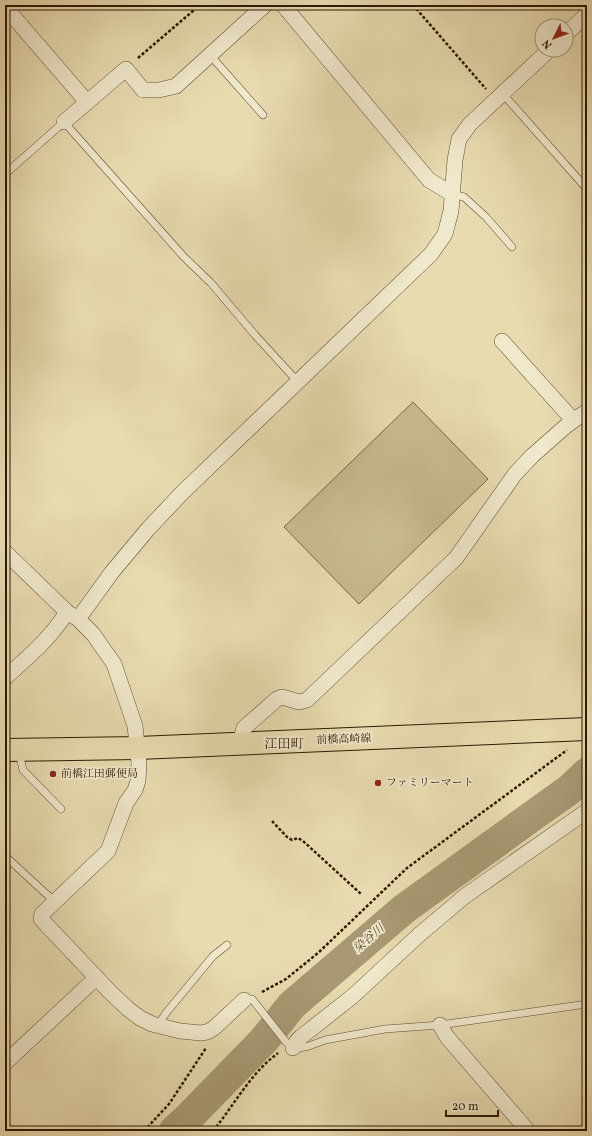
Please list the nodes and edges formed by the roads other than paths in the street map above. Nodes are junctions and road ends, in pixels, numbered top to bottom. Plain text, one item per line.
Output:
1 (265, 5) edge
2 (283, 5) edge
3 (5, 7) edge
4 (587, 14) edge
5 (574, 26) edge
6 (210, 55) junction
7 (540, 58) edge
8 (499, 97) junction
9 (87, 102) junction
10 (263, 116) dead end
11 (64, 122) junction
12 (5, 174) edge
13 (587, 189) edge
14 (452, 194) junction
15 (512, 246) dead end
16 (502, 341) dead end
17 (298, 382) junction
18 (587, 410) edge
19 (574, 420) junction
20 (5, 552) edge
21 (72, 615) junction
22 (5, 678) edge
23 (585, 727) edge
24 (240, 743) junction
25 (138, 748) junction
26 (12, 750) edge
27 (60, 809) dead end
28 (587, 812) edge
29 (5, 856) edge
30 (55, 902) junction
31 (227, 945) dead end
32 (96, 978) junction
33 (251, 1001) joint
34 (587, 1004) edge
35 (440, 1025) junction
36 (161, 1026) junction
37 (289, 1045) junction
38 (5, 1063) edge
39 (528, 1131) edge

1 - 6 street
2 - 14 street
3 - 9 street
4 - 5 street
6 - 9 street
6 - 10 lane
7 - 8 street
8 - 13 lane
8 - 14 street
9 - 11 street
11 - 12 lane
11 - 17 lane
14 - 15 lane
14 - 17 street
16 - 19 street
17 - 21 street
18 - 19 street
19 - 24 street
20 - 21 street
21 - 22 street
21 - 25 street
23 - 24 main road, 前橋高崎線
24 - 25 main road, 前橋高崎線
25 - 26 main road, 前橋高崎線
25 - 30 street
26 - 27 lane
28 - 37 street
29 - 30 lane
30 - 32 street
31 - 36 lane
32 - 36 street
32 - 38 street
33 - 36 street
33 - 37 lane
34 - 35 lane
35 - 37 lane
35 - 39 street

